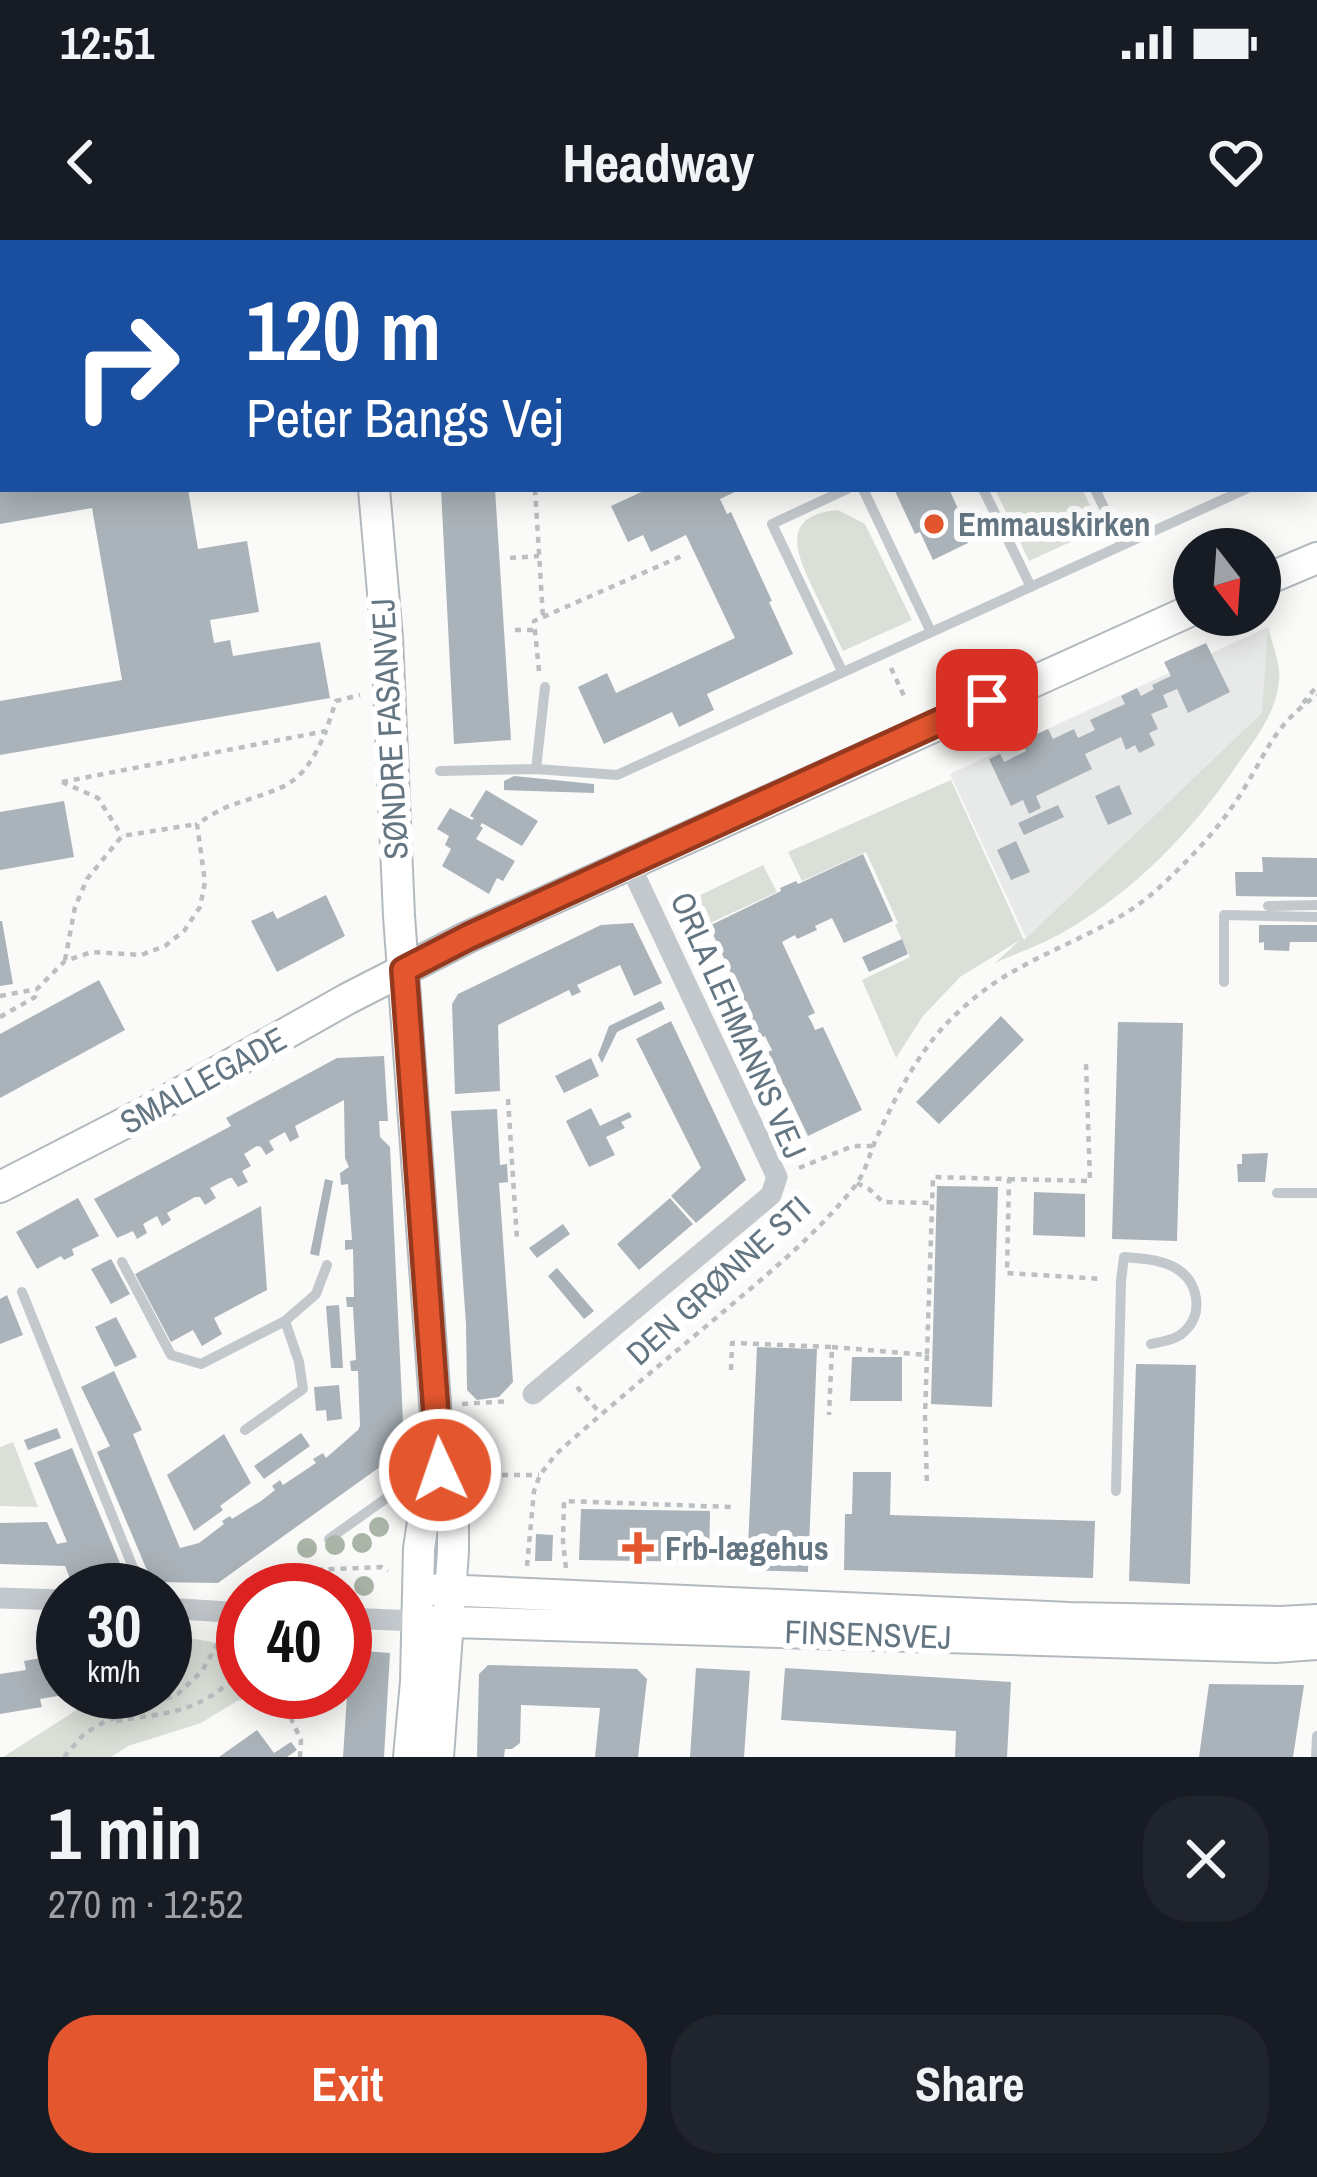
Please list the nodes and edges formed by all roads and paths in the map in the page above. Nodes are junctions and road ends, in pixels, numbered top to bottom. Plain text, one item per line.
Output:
1 (374, 492) edge
2 (535, 492) edge
3 (841, 492) edge
4 (864, 492) edge
5 (984, 492) edge
6 (1096, 492) edge
7 (1239, 492) edge
8 (1122, 545) junction
9 (685, 554) dead end
10 (539, 556) junction
11 (510, 558) dead end
12 (1317, 558) edge
13 (1281, 573) edge
14 (1030, 587) junction
15 (543, 617) junction
16 (1173, 618) edge
17 (535, 630) junction
18 (514, 631) dead end
19 (931, 632) junction
20 (883, 652) junction
21 (842, 671) junction
22 (1317, 686) edge
23 (544, 687) joint
24 (389, 688) junction
25 (1317, 695) edge
26 (904, 696) dead end
27 (1300, 707) junction
28 (326, 731) junction
29 (536, 769) junction
30 (440, 772) dead end
31 (197, 824) junction
32 (122, 836) junction
33 (629, 863) junction
34 (1268, 905) dead end
35 (1317, 905) edge
36 (1317, 917) edge
37 (65, 961) junction
38 (404, 970) junction
39 (1224, 982) dead end
40 (37, 988) junction
41 (0, 996) edge
42 (0, 1017) edge
43 (1086, 1064) dead end
44 (508, 1099) dead end
45 (873, 1146) junction
46 (777, 1177) junction
47 (1009, 1179) junction
48 (857, 1183) junction
49 (0, 1186) edge
50 (1317, 1192) edge
51 (1277, 1193) dead end
52 (932, 1203) junction
53 (517, 1240) dead end
54 (122, 1262) dead end
55 (327, 1265) dead end
56 (1121, 1281) junction
57 (22, 1292) dead end
58 (285, 1321) junction
59 (1151, 1344) dead end
60 (832, 1348) junction
61 (927, 1354) junction
62 (563, 1370) junction
63 (731, 1370) dead end
64 (532, 1394) joint
65 (437, 1402) junction
66 (602, 1414) junction
67 (830, 1415) dead end
68 (245, 1430) dead end
69 (540, 1474) junction
70 (445, 1476) junction
71 (927, 1487) dead end
72 (1116, 1491) dead end
73 (731, 1507) dead end
74 (329, 1539) dead end
75 (131, 1563) edge
76 (372, 1568) edge
77 (524, 1595) junction
78 (570, 1597) junction
79 (0, 1598) edge
80 (36, 1599) edge
81 (434, 1606) junction
82 (372, 1614) edge
83 (678, 1614) junction
84 (1317, 1620) edge
85 (1065, 1629) junction
86 (1317, 1644) edge
87 (216, 1647) edge
88 (216, 1695) edge
89 (291, 1719) edge
90 (104, 1722) junction
91 (1317, 1736) edge
92 (64, 1757) edge
93 (299, 1757) edge
94 (409, 1757) edge
95 (438, 1757) edge
96 (1316, 1757) edge

1 - 24 street, SØNDRE FASANVEJ
2 - 10 path
3 - 21 lane
4 - 19 lane
5 - 14 lane
6 - 8 lane
7 - 8 lane
8 - 14 lane
9 - 15 path
10 - 11 path
10 - 15 path
12 - 13 street
14 - 19 lane
15 - 17 path
16 - 33 street, SMALLEGADE
17 - 18 path
17 - 23 path
19 - 20 lane
20 - 21 lane
20 - 26 path
21 - 29 lane
22 - 27 path
23 - 29 lane
24 - 28 path
24 - 38 street, SØNDRE FASANVEJ
25 - 27 path, DEN GRØNNE STI
27 - 45 path, DEN GRØNNE STI
28 - 31 path
28 - 32 path
29 - 30 lane
31 - 32 path
31 - 37 path
32 - 37 path
33 - 38 street, SMALLEGADE
33 - 46 street, ORLA LEHMANNS VEJ
34 - 35 lane
36 - 39 lane
37 - 40 path
38 - 49 street, SMALLEGADE
38 - 65 street, SØNDRE FASANVEJ
40 - 41 path
40 - 42 path
43 - 47 path
44 - 53 path
45 - 46 path
45 - 48 path, DEN GRØNNE STI
46 - 62 street, ORLA LEHMANNS VEJ
47 - 52 path
47 - 56 path
48 - 52 path
48 - 66 path, DEN GRØNNE STI
50 - 51 lane
52 - 61 path
54 - 58 lane
55 - 58 lane
56 - 59 lane
56 - 72 lane
57 - 75 lane
58 - 68 lane
60 - 61 path
60 - 63 path
60 - 67 path
61 - 71 path
62 - 64 street, ORLA LEHMANNS VEJ
62 - 66 path
64 - 65 path
65 - 70 street, SØNDRE FASANVEJ
66 - 69 path, DEN GRØNNE STI
69 - 70 path
69 - 77 path
70 - 74 lane
70 - 81 street, SØNDRE FASANVEJ
73 - 78 path
76 - 81 path
77 - 78 street, FINSENSVEJ
77 - 81 street, FINSENSVEJ
78 - 83 street, FINSENSVEJ
79 - 80 street
81 - 82 street
81 - 83 street, FINSENSVEJ
81 - 94 street
81 - 95 street
83 - 85 street, FINSENSVEJ
84 - 85 street, FINSENSVEJ
85 - 86 street, FINSENSVEJ
87 - 90 path
88 - 90 path
89 - 93 path
90 - 92 path
91 - 96 lane

